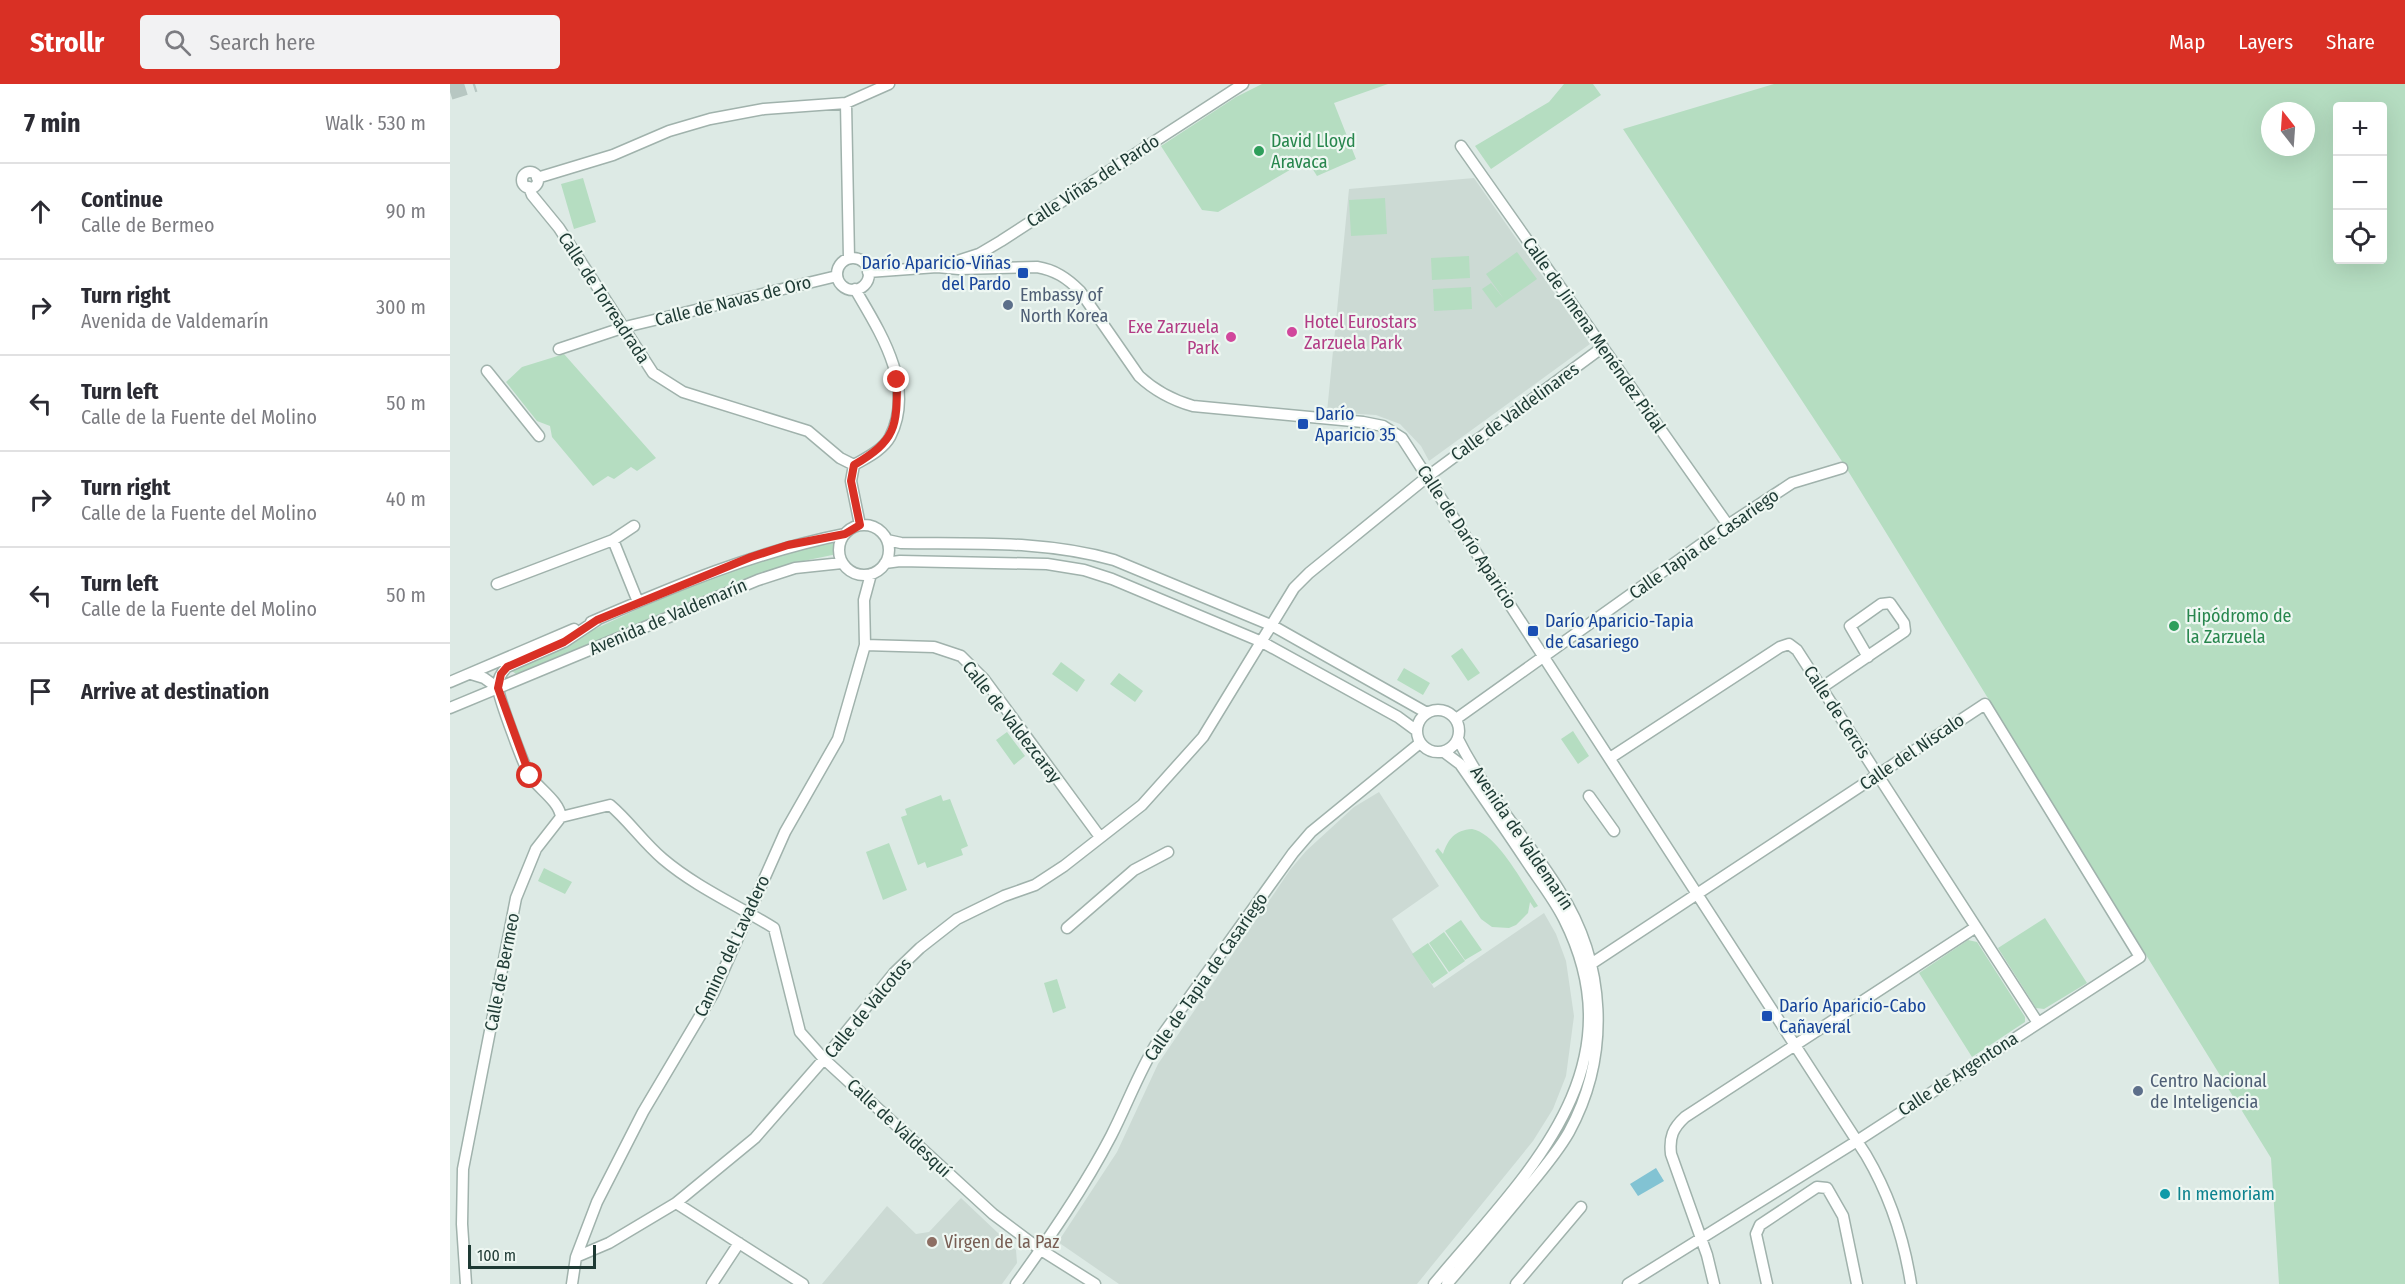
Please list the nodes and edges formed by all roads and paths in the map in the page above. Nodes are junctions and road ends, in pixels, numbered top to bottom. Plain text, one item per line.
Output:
1 (889, 84) edge
2 (1244, 84) edge
3 (1230, 87) edge
4 (846, 103) junction
5 (1461, 146) dead end
6 (990, 248) junction
7 (979, 254) junction
8 (849, 258) junction
9 (938, 267) junction
10 (994, 268) junction
11 (980, 269) junction
12 (868, 272) junction
13 (837, 276) junction
14 (855, 289) junction
15 (625, 327) junction
16 (1603, 347) junction
17 (560, 349) dead end
18 (487, 371) dead end
19 (539, 436) dead end
20 (854, 465) junction
21 (1842, 468) dead end
22 (1427, 477) junction
23 (860, 525) junction
24 (1728, 525) junction
25 (634, 526) dead end
26 (845, 534) junction
27 (613, 540) junction
28 (887, 540) junction
29 (842, 562) junction
30 (885, 563) junction
31 (856, 574) junction
32 (871, 574) junction
33 (497, 584) dead end
34 (864, 600) junction
35 (638, 602) junction
36 (597, 620) junction
37 (1273, 626) junction
38 (1262, 642) junction
39 (865, 645) junction
40 (1544, 656) junction
41 (1868, 657) junction
42 (471, 674) junction
43 (450, 682) edge
44 (498, 688) junction
45 (1821, 688) junction
46 (450, 708) edge
47 (1427, 713) junction
48 (1456, 719) junction
49 (1417, 731) junction
50 (1458, 739) junction
51 (1420, 743) junction
52 (1444, 752) junction
53 (1610, 758) junction
54 (1878, 775) junction
55 (1589, 796) dead end
56 (561, 817) junction
57 (1614, 831) dead end
58 (1100, 837) junction
59 (1167, 852) dead end
60 (1697, 894) junction
61 (749, 912) junction
62 (1976, 927) junction
63 (1067, 928) dead end
64 (2140, 957) joint
65 (1592, 964) junction
66 (2038, 1023) junction
67 (1795, 1045) junction
68 (824, 1059) junction
69 (1857, 1141) junction
70 (1776, 1191) junction
71 (676, 1203) junction
72 (1788, 1206) junction
73 (1581, 1207) dead end
74 (1701, 1238) junction
75 (739, 1243) junction
76 (1041, 1250) junction
77 (576, 1257) junction
78 (466, 1284) edge
79 (572, 1284) edge
80 (712, 1284) edge
81 (803, 1284) edge
82 (1016, 1284) edge
83 (1095, 1284) edge
84 (1434, 1284) edge
85 (1447, 1284) edge
86 (1516, 1284) edge
87 (1628, 1284) edge
88 (1714, 1284) edge
89 (1767, 1284) edge
90 (1857, 1284) edge
91 (1911, 1284) edge

1 - 4 street
2 - 3 street, Calle Viñas del Pardo
3 - 6 street, Calle Viñas del Pardo
4 - 8 street
4 - 15 street, Calle de Torreadrada
5 - 16 street, Calle de Jimena Menéndez Pidal
6 - 7 street, Calle Viñas del Pardo
6 - 10 street
7 - 9 street, Calle Viñas del Pardo
7 - 11 street
8 - 12 street
8 - 13 street
9 - 11 street, Calle de Darío Aparicio
9 - 12 street, Calle de Darío Aparicio
10 - 11 street, Calle de Darío Aparicio
10 - 22 street, Calle de Darío Aparicio
12 - 14 street
13 - 14 street
13 - 15 street, Calle de Navas de Oro
14 - 20 street
15 - 17 street, Calle de Navas de Oro
15 - 20 street, Calle de Torreadrada
16 - 22 street, Calle de Valdelinares
16 - 24 street, Calle de Jimena Menéndez Pidal
18 - 19 street
20 - 23 street
21 - 24 street, Calle Tapia de Casariego
22 - 37 street, Calle de Valdelinares
22 - 40 street, Calle de Darío Aparicio
23 - 26 street
23 - 28 street
24 - 40 street, Calle Tapia de Casariego
25 - 27 street
26 - 29 street
26 - 35 street, Avenida de Valdemarín
27 - 33 street
27 - 35 street
28 - 30 street
28 - 37 street
29 - 31 street
29 - 44 street, Avenida de Valdemarín
30 - 32 street
30 - 38 street
31 - 32 street
31 - 34 street, Camino del Lavadero
32 - 34 street, Camino del Lavadero
34 - 39 street, Camino del Lavadero
35 - 36 street, Avenida de Valdemarín
36 - 42 street, Avenida de Valdemarín
36 - 44 street, Avenida de Valdemarín
37 - 38 street, Calle de Valcotos
37 - 47 street
38 - 49 street
38 - 58 street, Calle de Valcotos
39 - 58 street, Calle de Valdezcaray
39 - 61 street, Camino del Lavadero
40 - 48 street, Calle Tapia de Casariego
40 - 53 street, Calle de Darío Aparicio
41 - 41 street
41 - 45 street
42 - 43 street, Avenida de Valdemarín
42 - 44 street
44 - 46 street, Avenida de Valdemarín
44 - 56 street
45 - 53 street, Calle de Cercis
45 - 54 street, Calle de Cercis
47 - 48 street
47 - 49 street
48 - 50 street
49 - 51 street
50 - 52 street
50 - 65 street, Avenida de Valdemarín
51 - 52 street
51 - 76 street, Calle de Tapia de Casariego
52 - 84 street, Avenida de Valdemarín
53 - 60 street, Calle de Darío Aparicio
54 - 60 street, Calle del Níscalo
54 - 62 street, Calle de Cercis
54 - 64 street, Calle del Níscalo
55 - 57 street
56 - 61 street, Calle de Valdesquí
56 - 78 street, Calle de Bermeo
58 - 68 street, Calle de Valcotos
59 - 63 street
60 - 65 street, Calle del Níscalo
60 - 67 street, Calle de Darío Aparicio
61 - 68 street, Calle de Valdesquí
61 - 77 street, Camino del Lavadero
62 - 66 street, Calle de Cercis
62 - 67 street
64 - 66 street, Calle de Argentona
65 - 85 street, Avenida de Valdemarín
66 - 69 street, Calle de Argentona
67 - 69 street, Calle de Darío Aparicio
67 - 74 street
68 - 71 street, Calle de Valcotos
68 - 76 street, Calle de Valdesquí
69 - 70 street, Calle de Argentona
69 - 91 street, Calle de Darío Aparicio
70 - 72 street
70 - 74 street, Calle de Argentona
71 - 75 street
71 - 77 street, Calle de Valcotos
72 - 89 street
72 - 90 street
73 - 86 street
74 - 87 street, Calle de Argentona
74 - 88 street
75 - 80 street
75 - 81 street
76 - 82 street
76 - 83 street, Calle de Valdesquí
77 - 79 street, Camino del Lavadero

